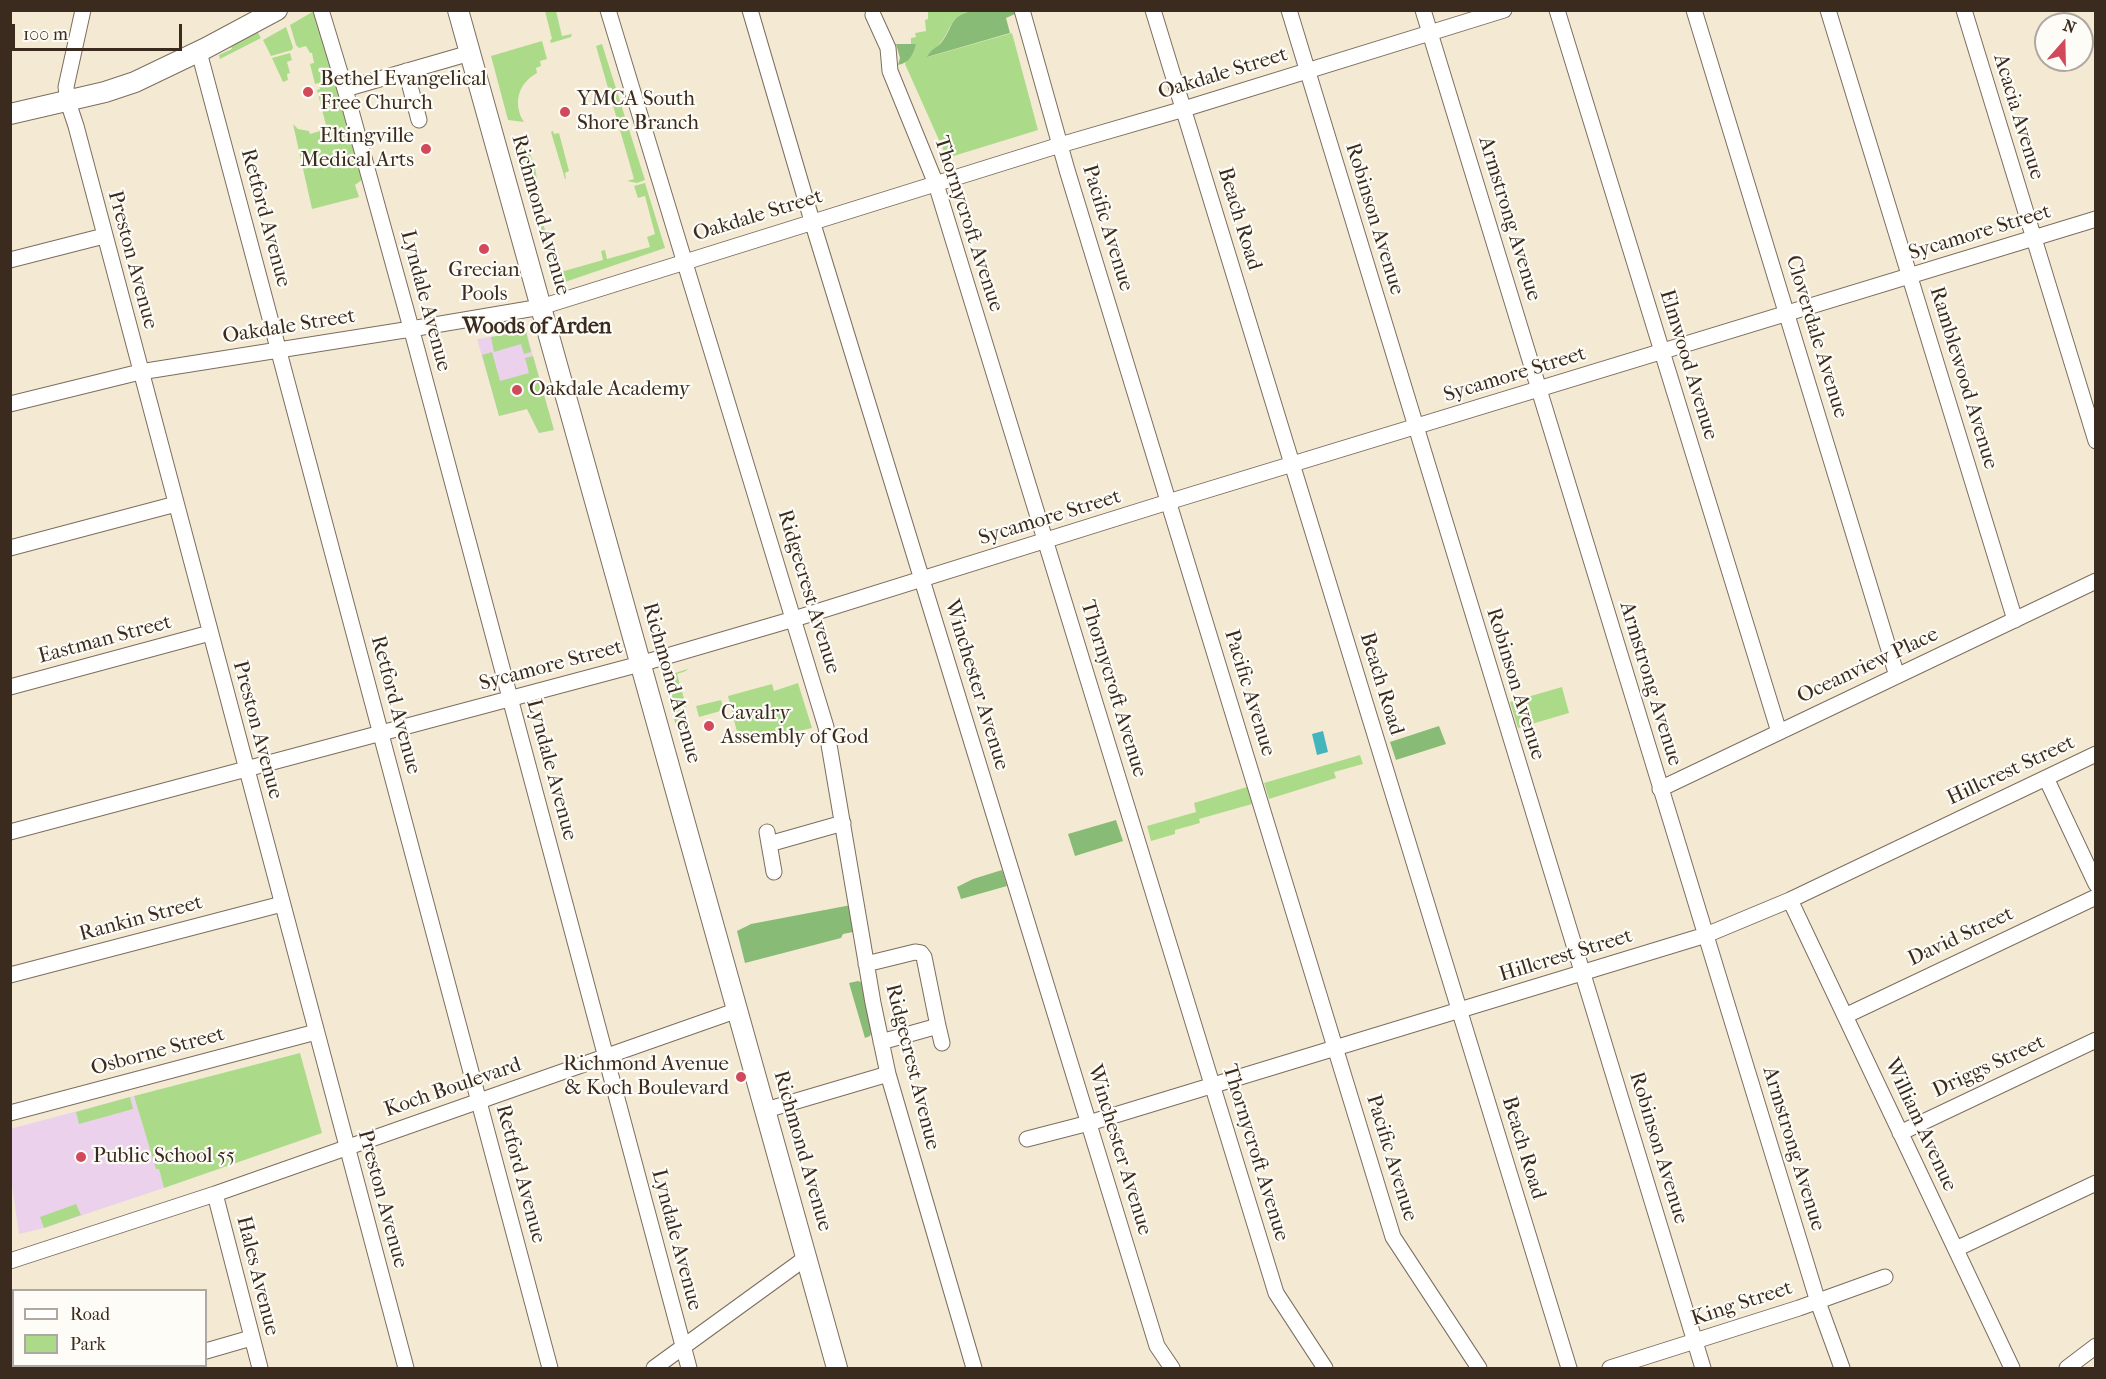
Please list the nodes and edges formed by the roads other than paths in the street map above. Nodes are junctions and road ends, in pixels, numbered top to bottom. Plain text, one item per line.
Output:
1 (82, 10) edge
2 (277, 10) edge
3 (321, 10) edge
4 (458, 10) edge
5 (608, 10) edge
6 (750, 10) edge
7 (1022, 10) edge
8 (1154, 10) edge
9 (1288, 10) edge
10 (1423, 10) edge
11 (1504, 10) edge
12 (1557, 10) edge
13 (1694, 10) edge
14 (1828, 10) edge
15 (1964, 10) edge
16 (873, 15) dead end
17 (1430, 32) junction
18 (198, 52) junction
19 (471, 53) junction
20 (1306, 70) junction
21 (406, 71) junction
22 (345, 89) junction
23 (68, 102) junction
24 (1184, 109) junction
25 (10, 114) edge
26 (419, 120) dead end
27 (1060, 145) junction
28 (936, 184) junction
29 (2096, 219) edge
30 (812, 221) junction
31 (104, 236) junction
32 (2033, 238) junction
33 (10, 260) edge
34 (685, 261) junction
35 (1910, 276) junction
36 (541, 307) junction
37 (1786, 314) junction
38 (411, 329) junction
39 (279, 350) junction
40 (1662, 352) junction
41 (140, 372) junction
42 (1540, 389) junction
43 (10, 404) edge
44 (1416, 427) junction
45 (2096, 441) edge
46 (1292, 464) junction
47 (1168, 502) junction
48 (176, 504) junction
49 (1046, 542) junction
50 (10, 548) edge
51 (922, 579) junction
52 (2096, 581) edge
53 (794, 620) junction
54 (2015, 620) junction
55 (210, 633) junction
56 (640, 664) junction
57 (1897, 676) junction
58 (10, 687) edge
59 (510, 699) junction
60 (1779, 732) junction
61 (380, 733) junction
62 (2096, 754) edge
63 (246, 769) junction
64 (2046, 778) junction
65 (1660, 789) junction
66 (843, 823) junction
67 (10, 832) edge
68 (774, 872) dead end
69 (2096, 884) edge
70 (2096, 897) edge
71 (1790, 900) junction
72 (282, 904) junction
73 (1706, 935) junction
74 (866, 964) junction
75 (1582, 972) junction
76 (10, 975) edge
77 (738, 1010) junction
78 (1459, 1010) junction
79 (1845, 1016) junction
80 (938, 1026) junction
81 (316, 1032) junction
82 (2096, 1040) edge
83 (881, 1042) junction
84 (942, 1043) dead end
85 (1336, 1048) junction
86 (605, 1057) junction
87 (888, 1074) junction
88 (1213, 1085) junction
89 (479, 1102) junction
90 (766, 1110) junction
91 (10, 1113) edge
92 (1089, 1123) junction
93 (1900, 1133) junction
94 (1027, 1139) dead end
95 (346, 1147) junction
96 (2096, 1183) edge
97 (215, 1194) junction
98 (1956, 1250) junction
99 (807, 1257) junction
100 (10, 1261) edge
101 (1885, 1277) dead end
102 (1818, 1302) junction
103 (251, 1338) junction
104 (1695, 1341) junction
105 (2096, 1346) edge
106 (683, 1347) junction
107 (207, 1351) edge
108 (260, 1368) edge
109 (406, 1368) edge
110 (550, 1368) edge
111 (654, 1368) edge
112 (689, 1368) edge
113 (837, 1368) edge
114 (974, 1368) edge
115 (1172, 1368) edge
116 (1325, 1368) edge
117 (1479, 1368) edge
118 (1569, 1368) edge
119 (1610, 1368) edge
120 (1703, 1368) edge
121 (1842, 1368) edge
122 (2012, 1368) edge
123 (2067, 1368) edge

1 - 23 street, Preston Avenue
2 - 18 main road
3 - 22 street, Lyndale Avenue
4 - 19 main road, Richmond Avenue
5 - 34 street, Ridgecrest Avenue
6 - 30 street, Winchester Avenue
7 - 27 street, Pacific Avenue
8 - 24 street, Beach Road
9 - 20 street, Robinson Avenue
10 - 17 street, Armstrong Avenue
11 - 17 street, Oakdale Street
12 - 40 street, Elmwood Avenue
13 - 37 street, Cloverdale Avenue
14 - 35 street, Ramblewood Avenue
15 - 32 street, Acacia Avenue
16 - 28 street, Thornycroft Avenue
17 - 20 street, Oakdale Street
17 - 42 street, Armstrong Avenue
18 - 23 main road
18 - 39 street, Retford Avenue
19 - 21 street
19 - 36 main road, Richmond Avenue
20 - 24 street, Oakdale Street
20 - 44 street, Robinson Avenue
21 - 22 street
21 - 26 street
22 - 38 street, Lyndale Avenue
23 - 25 main road
23 - 31 street, Preston Avenue
24 - 27 street, Oakdale Street
24 - 46 street, Beach Road
27 - 28 street, Oakdale Street
27 - 47 street, Pacific Avenue
28 - 30 street, Oakdale Street
28 - 49 street, Thornycroft Avenue
29 - 32 street, Sycamore Street
30 - 34 street, Oakdale Street
30 - 51 street, Winchester Avenue
31 - 33 street
31 - 41 street, Preston Avenue
32 - 35 street, Sycamore Street
32 - 45 street, Acacia Avenue
34 - 36 street, Oakdale Street
34 - 53 street, Ridgecrest Avenue
35 - 37 street, Sycamore Street
35 - 54 street, Ramblewood Avenue
36 - 38 street, Oakdale Street
36 - 56 main road, Richmond Avenue
37 - 40 street, Sycamore Street
37 - 57 street, Cloverdale Avenue
38 - 39 street, Oakdale Street
38 - 59 street, Lyndale Avenue
39 - 41 street, Oakdale Street
39 - 61 street, Retford Avenue
40 - 42 street, Sycamore Street
40 - 60 street, Elmwood Avenue
41 - 43 street, Oakdale Street
41 - 48 street, Preston Avenue
42 - 44 street, Sycamore Street
42 - 65 street, Armstrong Avenue
44 - 46 street, Sycamore Street
44 - 75 street, Robinson Avenue
46 - 47 street, Sycamore Street
46 - 78 street, Beach Road
47 - 49 street, Sycamore Street
47 - 85 street, Pacific Avenue
48 - 50 street
48 - 55 street, Preston Avenue
49 - 51 street, Sycamore Street
49 - 88 street, Thornycroft Avenue
51 - 53 street, Sycamore Street
51 - 92 street, Winchester Avenue
52 - 54 street, Oceanview Place
53 - 56 street, Sycamore Street
53 - 66 street, Ridgecrest Avenue
54 - 57 street, Oceanview Place
55 - 58 street, Eastman Street
55 - 63 street, Preston Avenue
56 - 59 street, Sycamore Street
56 - 77 main road, Richmond Avenue
57 - 60 street, Oceanview Place
59 - 61 street, Sycamore Street
59 - 86 street, Lyndale Avenue
60 - 65 street, Oceanview Place
61 - 63 street, Sycamore Street
61 - 89 street, Retford Avenue
62 - 64 street, Hillcrest Street
63 - 67 street, Sycamore Street
63 - 72 street, Preston Avenue
64 - 69 street
64 - 71 street, Hillcrest Street
65 - 73 street, Armstrong Avenue
66 - 68 street
66 - 74 street, Ridgecrest Avenue
70 - 79 street, David Street
71 - 73 street, Hillcrest Street
71 - 79 street, William Avenue
72 - 76 street, Rankin Street
72 - 81 street, Preston Avenue
73 - 75 street, Hillcrest Street
73 - 102 street, Armstrong Avenue
74 - 80 street
74 - 83 street, Ridgecrest Avenue
75 - 78 street, Hillcrest Street
75 - 104 street, Robinson Avenue
77 - 86 street, Koch Boulevard
77 - 90 main road, Richmond Avenue
78 - 85 street, Hillcrest Street
78 - 118 street, Beach Road
79 - 93 street, William Avenue
80 - 83 street
80 - 84 street
81 - 91 street, Osborne Street
81 - 95 street, Preston Avenue
82 - 93 street, Driggs Street
83 - 87 street, Ridgecrest Avenue
85 - 88 street, Hillcrest Street
85 - 117 street, Pacific Avenue
86 - 89 street, Koch Boulevard
86 - 106 street, Lyndale Avenue
87 - 90 street
87 - 114 street, Ridgecrest Avenue
88 - 92 street, Hillcrest Street
88 - 116 street, Thornycroft Avenue
89 - 95 street, Koch Boulevard
89 - 110 street, Retford Avenue
90 - 99 main road, Richmond Avenue
92 - 94 street, Hillcrest Street
92 - 115 street, Winchester Avenue
93 - 98 street, William Avenue
95 - 97 street, Koch Boulevard
95 - 109 street, Preston Avenue
96 - 98 street
97 - 100 street, Koch Boulevard
97 - 103 street, Hales Avenue
98 - 122 street, William Avenue
99 - 106 street
99 - 113 main road, Richmond Avenue
101 - 102 street, King Street
102 - 104 street, King Street
102 - 121 street, Armstrong Avenue
103 - 107 street
103 - 108 street, Hales Avenue
104 - 119 street, King Street
104 - 120 street, Robinson Avenue
105 - 123 street
106 - 111 street
106 - 112 street, Lyndale Avenue

